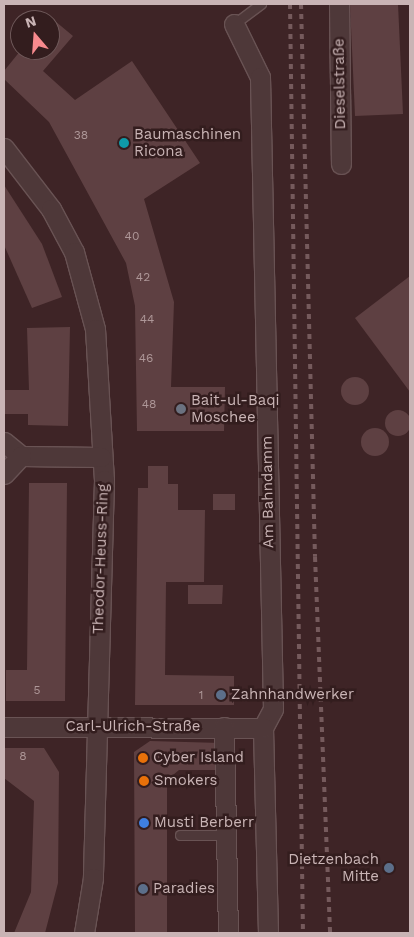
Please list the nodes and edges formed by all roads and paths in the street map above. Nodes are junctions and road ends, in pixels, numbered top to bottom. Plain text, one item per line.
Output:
1 (261, 4) edge
2 (339, 4) edge
3 (234, 24) joint
4 (4, 148) edge
5 (341, 164) dead end
6 (4, 442) edge
7 (21, 456) junction
8 (101, 457) junction
9 (4, 474) edge
10 (4, 727) edge
11 (224, 727) junction
12 (97, 728) junction
13 (262, 728) junction
14 (180, 835) dead end
15 (226, 835) junction
16 (84, 933) edge
17 (228, 933) edge
18 (268, 933) edge

1 - 3 lane
2 - 5 street, Dieselstraße
3 - 13 street, Am Bahndamm
4 - 8 street, Theodor-Heuss-Ring
6 - 7 street
7 - 8 street
7 - 9 street
8 - 12 street, Theodor-Heuss-Ring
10 - 12 street, Carl-Ulrich-Straße
11 - 12 street, Carl-Ulrich-Straße
11 - 13 street, Carl-Ulrich-Straße
11 - 15 street
12 - 16 street, Theodor-Heuss-Ring
13 - 18 street, Am Bahndamm
14 - 15 lane
15 - 17 street

